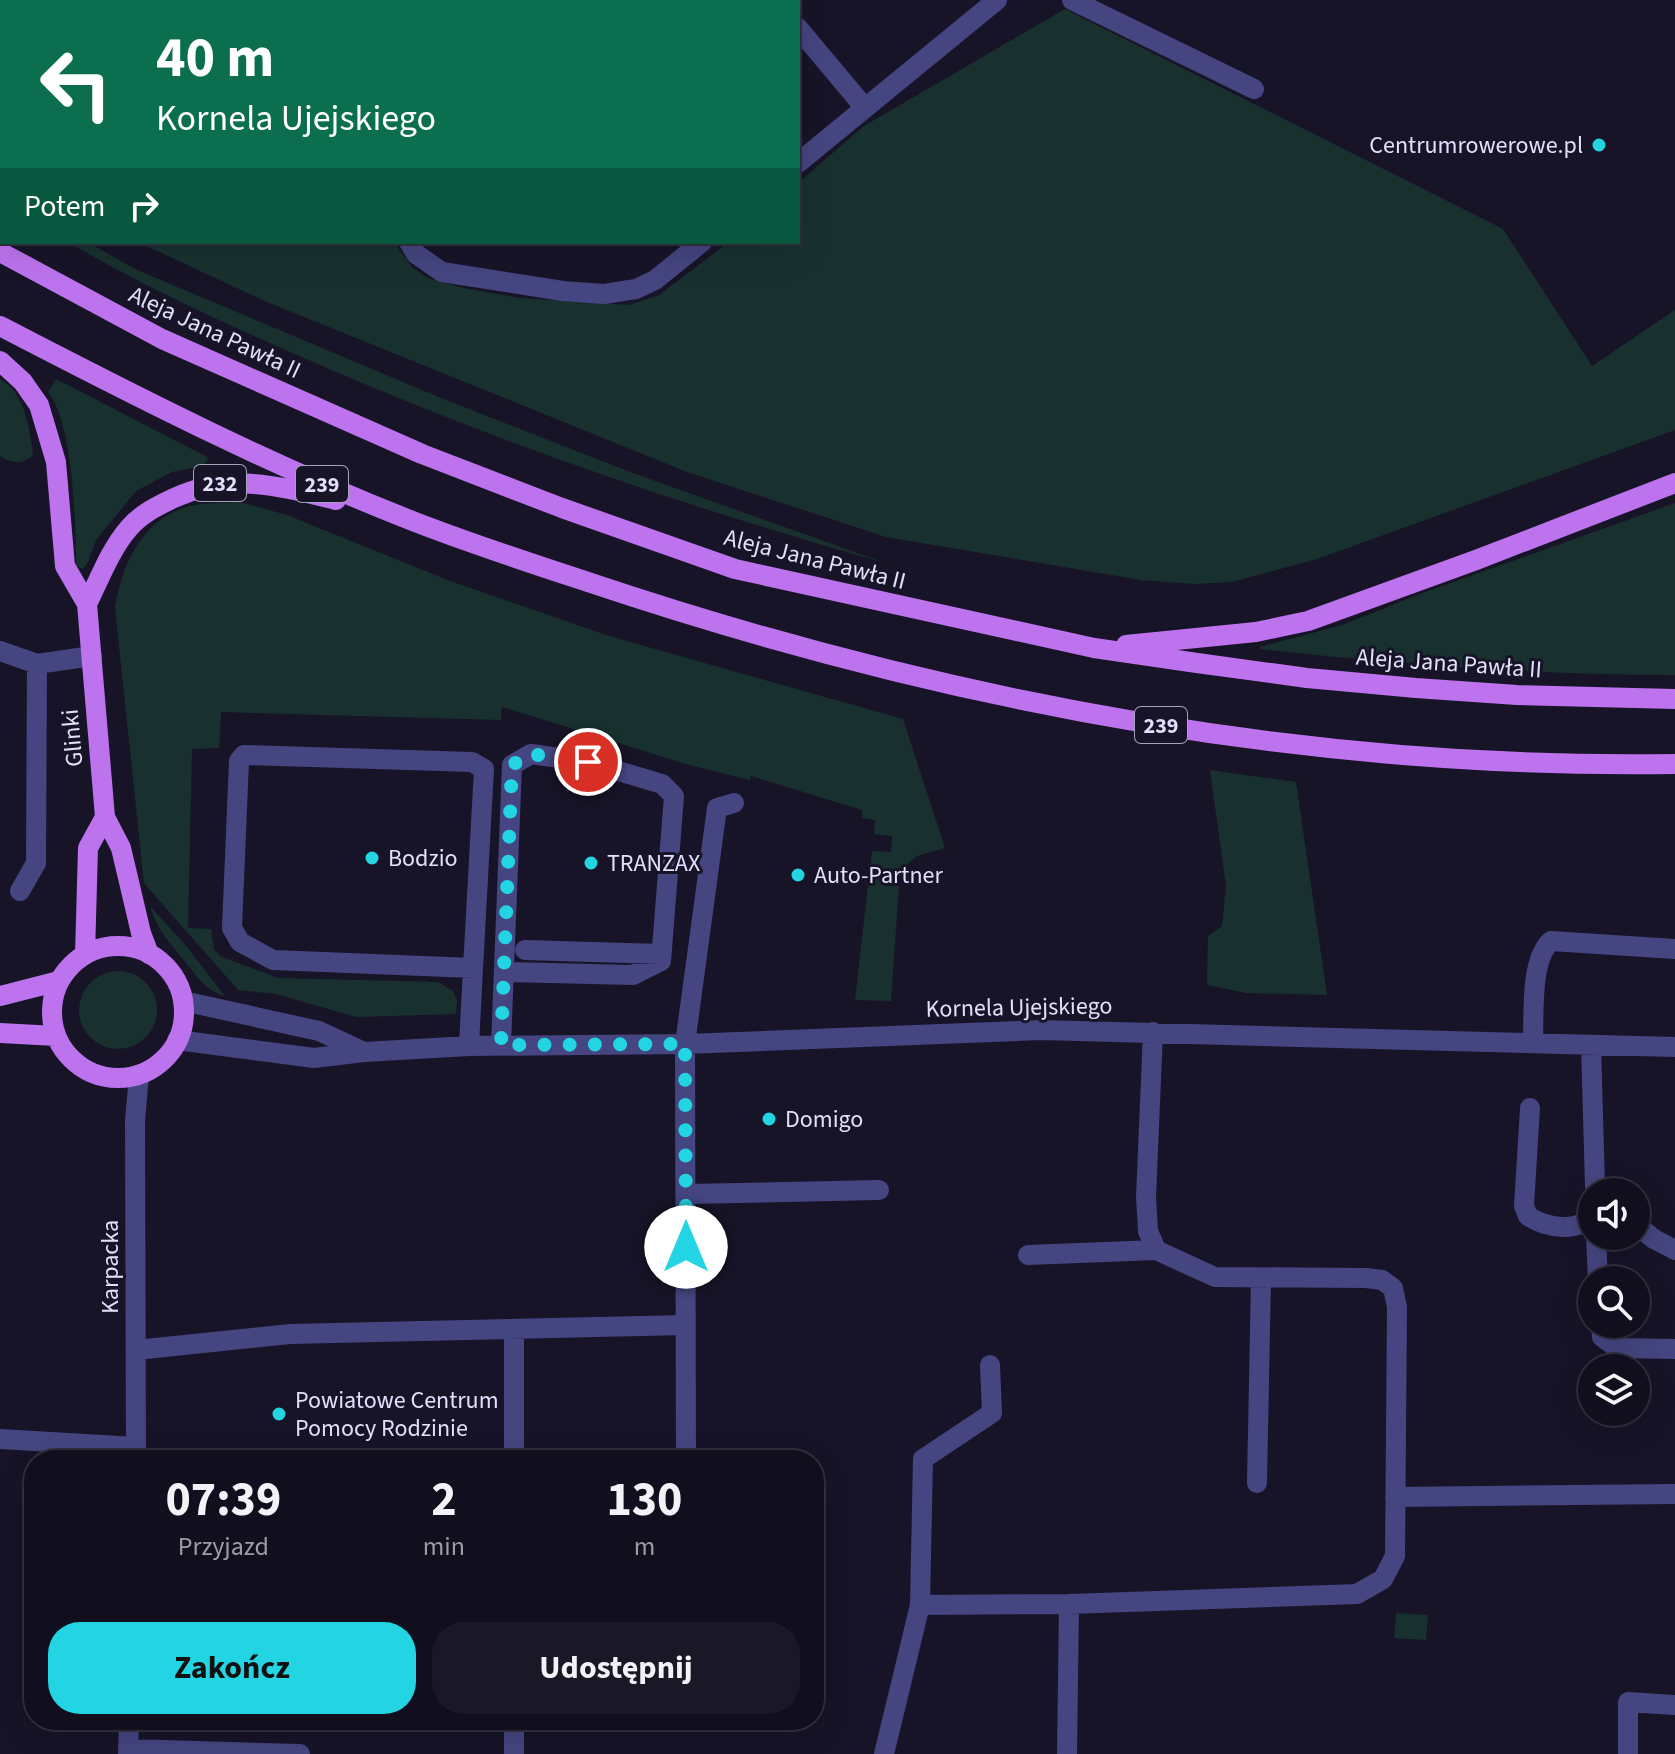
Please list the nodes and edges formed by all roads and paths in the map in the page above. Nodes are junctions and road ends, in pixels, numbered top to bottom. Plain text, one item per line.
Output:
1 (997, 0) edge
2 (1072, 0) edge
3 (800, 30) edge
4 (1254, 89) dead end
5 (865, 108) junction
6 (800, 161) edge
7 (410, 244) edge
8 (700, 244) edge
9 (0, 252) edge
10 (0, 326) edge
11 (0, 361) edge
12 (1675, 483) edge
13 (406, 519) junction
14 (87, 604) junction
15 (1094, 648) junction
16 (0, 651) edge
17 (92, 656) junction
18 (37, 664) junction
19 (1675, 699) edge
20 (1675, 764) edge
21 (734, 803) dead end
22 (105, 817) junction
23 (20, 891) dead end
24 (1675, 949) edge
25 (525, 950) dead end
26 (149, 954) junction
27 (661, 954) junction
28 (85, 955) junction
29 (473, 968) junction
30 (505, 972) junction
31 (59, 981) junction
32 (0, 996) edge
33 (183, 1001) junction
34 (1153, 1032) junction
35 (0, 1033) edge
36 (56, 1036) junction
37 (177, 1040) junction
38 (1533, 1043) junction
39 (685, 1044) junction
40 (501, 1045) junction
41 (1591, 1045) junction
42 (469, 1046) junction
43 (1675, 1047) edge
44 (364, 1052) junction
45 (139, 1075) junction
46 (1530, 1108) dead end
47 (1597, 1178) edge
48 (879, 1190) dead end
49 (686, 1194) junction
50 (1578, 1225) edge
51 (1650, 1236) edge
52 (1156, 1250) junction
53 (1675, 1250) edge
54 (1028, 1255) dead end
55 (1261, 1278) junction
56 (686, 1325) junction
57 (514, 1329) junction
58 (1603, 1338) edge
59 (1675, 1349) edge
60 (136, 1350) junction
61 (990, 1365) dead end
62 (0, 1439) edge
63 (107, 1450) edge
64 (136, 1450) edge
65 (514, 1450) edge
66 (686, 1450) edge
67 (1257, 1483) dead end
68 (1675, 1494) edge
69 (1395, 1497) junction
70 (1069, 1604) junction
71 (920, 1605) junction
72 (1675, 1705) edge
73 (129, 1730) edge
74 (514, 1730) edge
75 (128, 1752) edge
76 (300, 1754) edge
77 (514, 1754) edge
78 (884, 1754) edge
79 (1067, 1754) edge
80 (1628, 1754) edge

1 - 5 street
2 - 4 street
3 - 5 street
5 - 6 street
7 - 8 street
9 - 15 main road, Aleja Jana Pawła II
10 - 13 main road, 239
11 - 14 main road
12 - 15 main road
13 - 14 main road, 232
13 - 20 main road, 239
14 - 17 main road, Glinki
15 - 19 main road, Aleja Jana Pawła II
16 - 18 street
17 - 18 street
17 - 22 main road, Glinki
18 - 23 street
21 - 39 street
22 - 26 main road, Glinki
22 - 28 main road
24 - 38 street
25 - 27 street
26 - 28 main road
26 - 33 main road
27 - 30 street
27 - 30 street
28 - 31 main road
29 - 29 street
29 - 42 street
30 - 40 street
31 - 32 main road
31 - 36 main road
33 - 37 main road
33 - 44 street, Kornela Ujejskiego
34 - 38 street, Kornela Ujejskiego
34 - 39 street, Kornela Ujejskiego
34 - 52 street
35 - 36 main road
36 - 45 main road
37 - 44 street, Kornela Ujejskiego
37 - 45 main road
38 - 41 street, Kornela Ujejskiego
39 - 40 street, Kornela Ujejskiego
39 - 49 street
40 - 42 street, Kornela Ujejskiego
41 - 43 street, Kornela Ujejskiego
41 - 47 street
42 - 44 street, Kornela Ujejskiego
45 - 60 street, Karpacka
46 - 50 street
48 - 49 street
49 - 56 street
51 - 53 street
52 - 54 street
52 - 55 street
55 - 67 street
55 - 69 street
56 - 57 street
56 - 66 street
57 - 60 street
57 - 65 street
58 - 59 street
60 - 64 street, Karpacka
61 - 71 street
62 - 63 street
68 - 69 street
69 - 70 street
70 - 71 street
70 - 79 street
71 - 78 street
72 - 80 street
73 - 75 street
74 - 77 street
75 - 76 street

